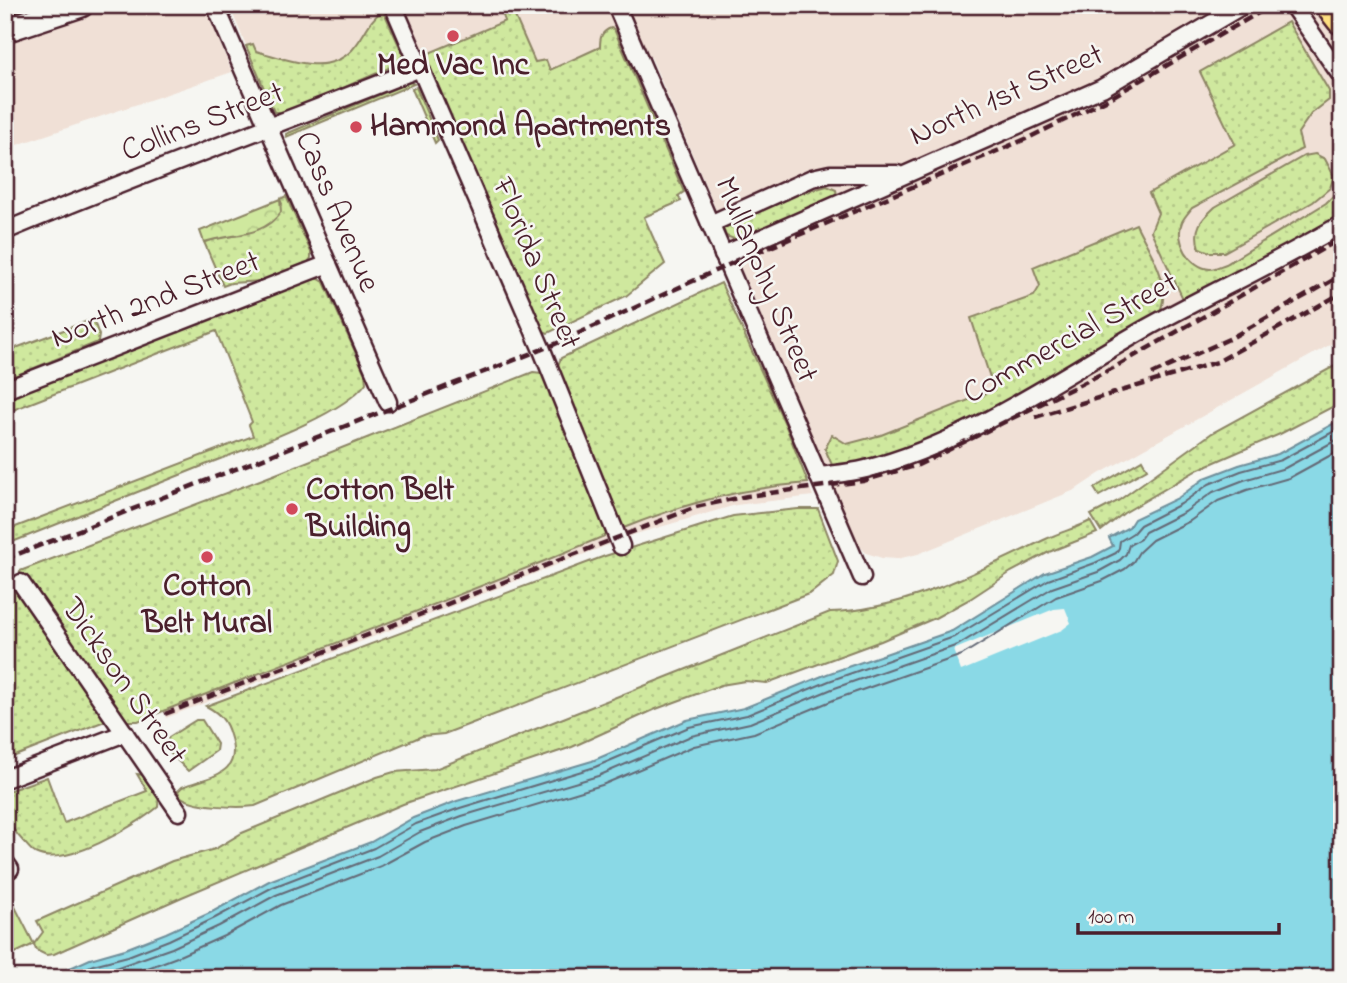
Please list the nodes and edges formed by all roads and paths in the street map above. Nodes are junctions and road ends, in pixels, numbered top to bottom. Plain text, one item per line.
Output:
1 (81, 5) edge
2 (215, 5) edge
3 (393, 5) edge
4 (616, 5) edge
5 (1243, 5) edge
6 (1292, 5) edge
7 (1331, 5) edge
8 (1342, 19) edge
9 (5, 30) edge
10 (420, 68) junction
11 (1342, 77) edge
12 (268, 128) junction
13 (903, 174) junction
14 (710, 224) junction
15 (1342, 224) edge
16 (5, 231) edge
17 (723, 255) junction
18 (327, 264) junction
19 (5, 390) edge
20 (388, 402) dead end
21 (818, 476) junction
22 (621, 546) dead end
23 (862, 577) dead end
24 (21, 583) dead end
25 (125, 733) junction
26 (5, 779) edge
27 (179, 812) dead end

1 - 9 main road
2 - 12 street, Cass Avenue
3 - 10 street, Florida Street
4 - 14 street, Mullanphy Street
5 - 13 street, North 1st Street
6 - 11 street
7 - 8 highway
10 - 12 street, Collins Street
10 - 22 street, Florida Street
12 - 16 street, Collins Street
12 - 18 street, Cass Avenue
13 - 14 street, North 1st Street
13 - 17 street, North 1st Street
14 - 17 street, Mullanphy Street
15 - 21 street, Commercial Street
17 - 21 street, Mullanphy Street
18 - 19 street, North 2nd Street
18 - 20 street, Cass Avenue
21 - 23 street, Mullanphy Street
24 - 25 street, Dickson Street
25 - 26 street
25 - 27 street, Dickson Street

